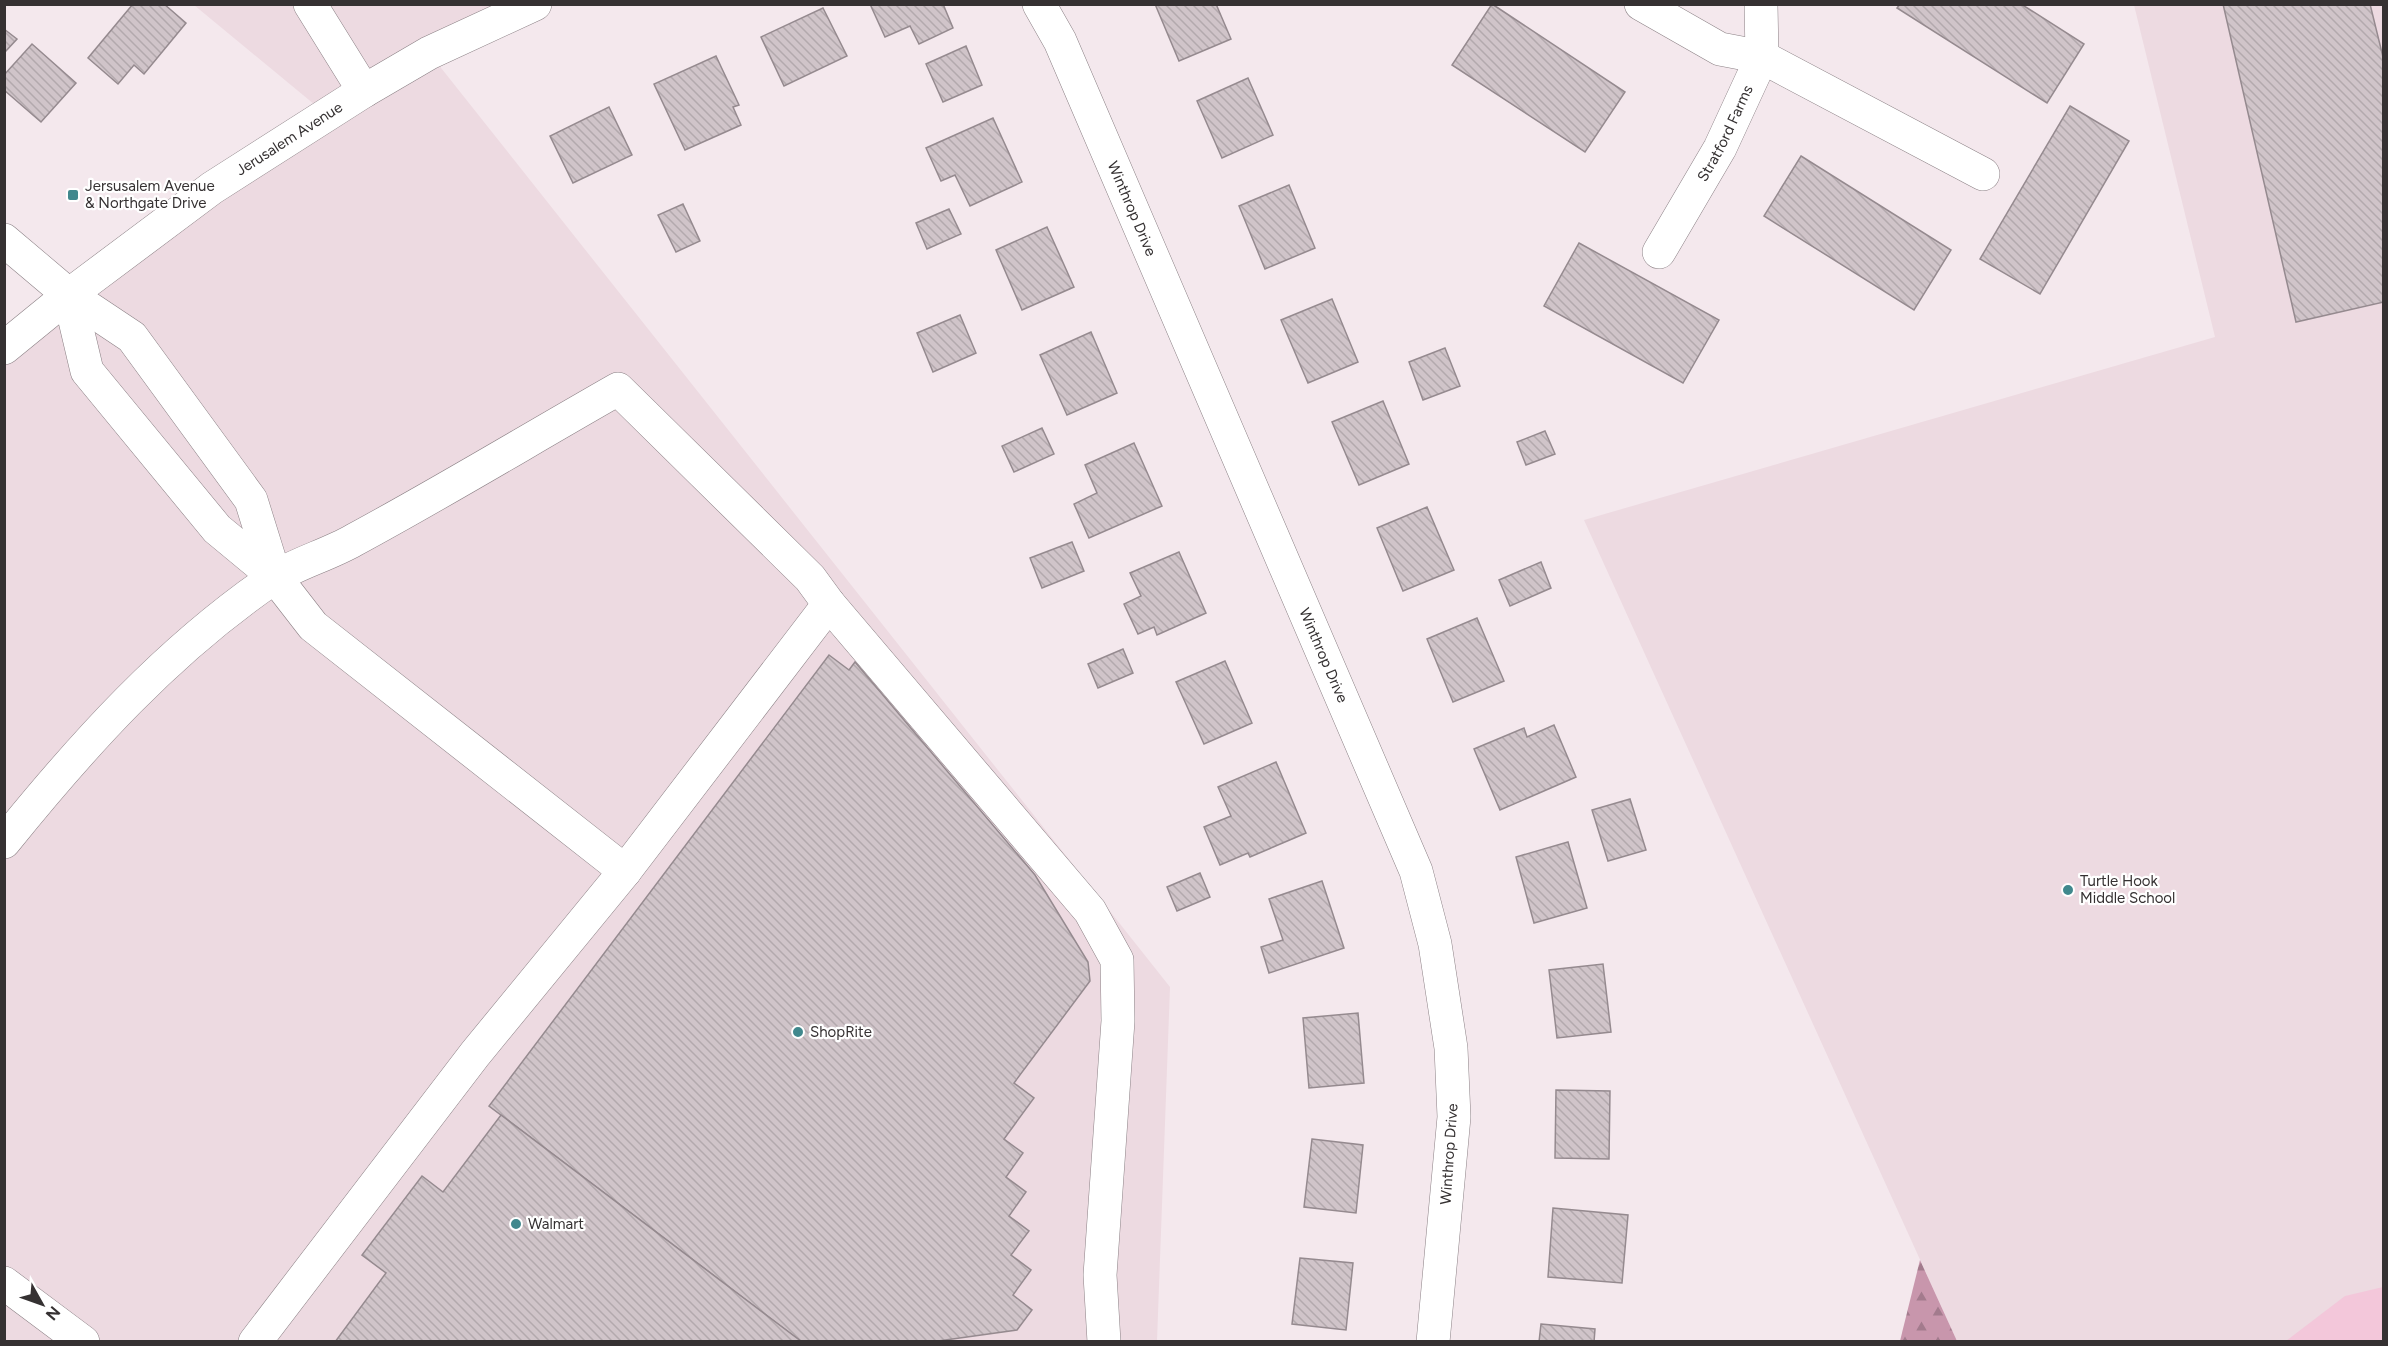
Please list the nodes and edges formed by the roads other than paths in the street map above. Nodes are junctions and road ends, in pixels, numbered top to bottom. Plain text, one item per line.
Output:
1 (310, 4) edge
2 (535, 4) edge
3 (1039, 4) edge
4 (1641, 4) edge
5 (1761, 4) edge
6 (1762, 57) junction
7 (364, 91) junction
8 (1983, 174) dead end
9 (4, 240) edge
10 (1659, 252) dead end
11 (69, 295) junction
12 (4, 348) edge
13 (275, 577) junction
14 (829, 604) junction
15 (4, 842) edge
16 (625, 871) junction
17 (4, 1283) edge
18 (83, 1341) edge
19 (255, 1341) edge
20 (1104, 1341) edge
21 (1433, 1341) edge

1 - 7 street
2 - 7 street, Jerusalem Avenue
3 - 21 street, Winthrop Drive
4 - 6 street
5 - 6 street, Stratford Farms
6 - 8 street
6 - 10 street, Stratford Farms
7 - 11 street, Jerusalem Avenue
9 - 11 street
11 - 12 street, Jerusalem Avenue
11 - 13 street
11 - 13 street
13 - 14 street
13 - 15 street
13 - 16 street
14 - 16 street
14 - 20 street
16 - 19 street
17 - 18 street

